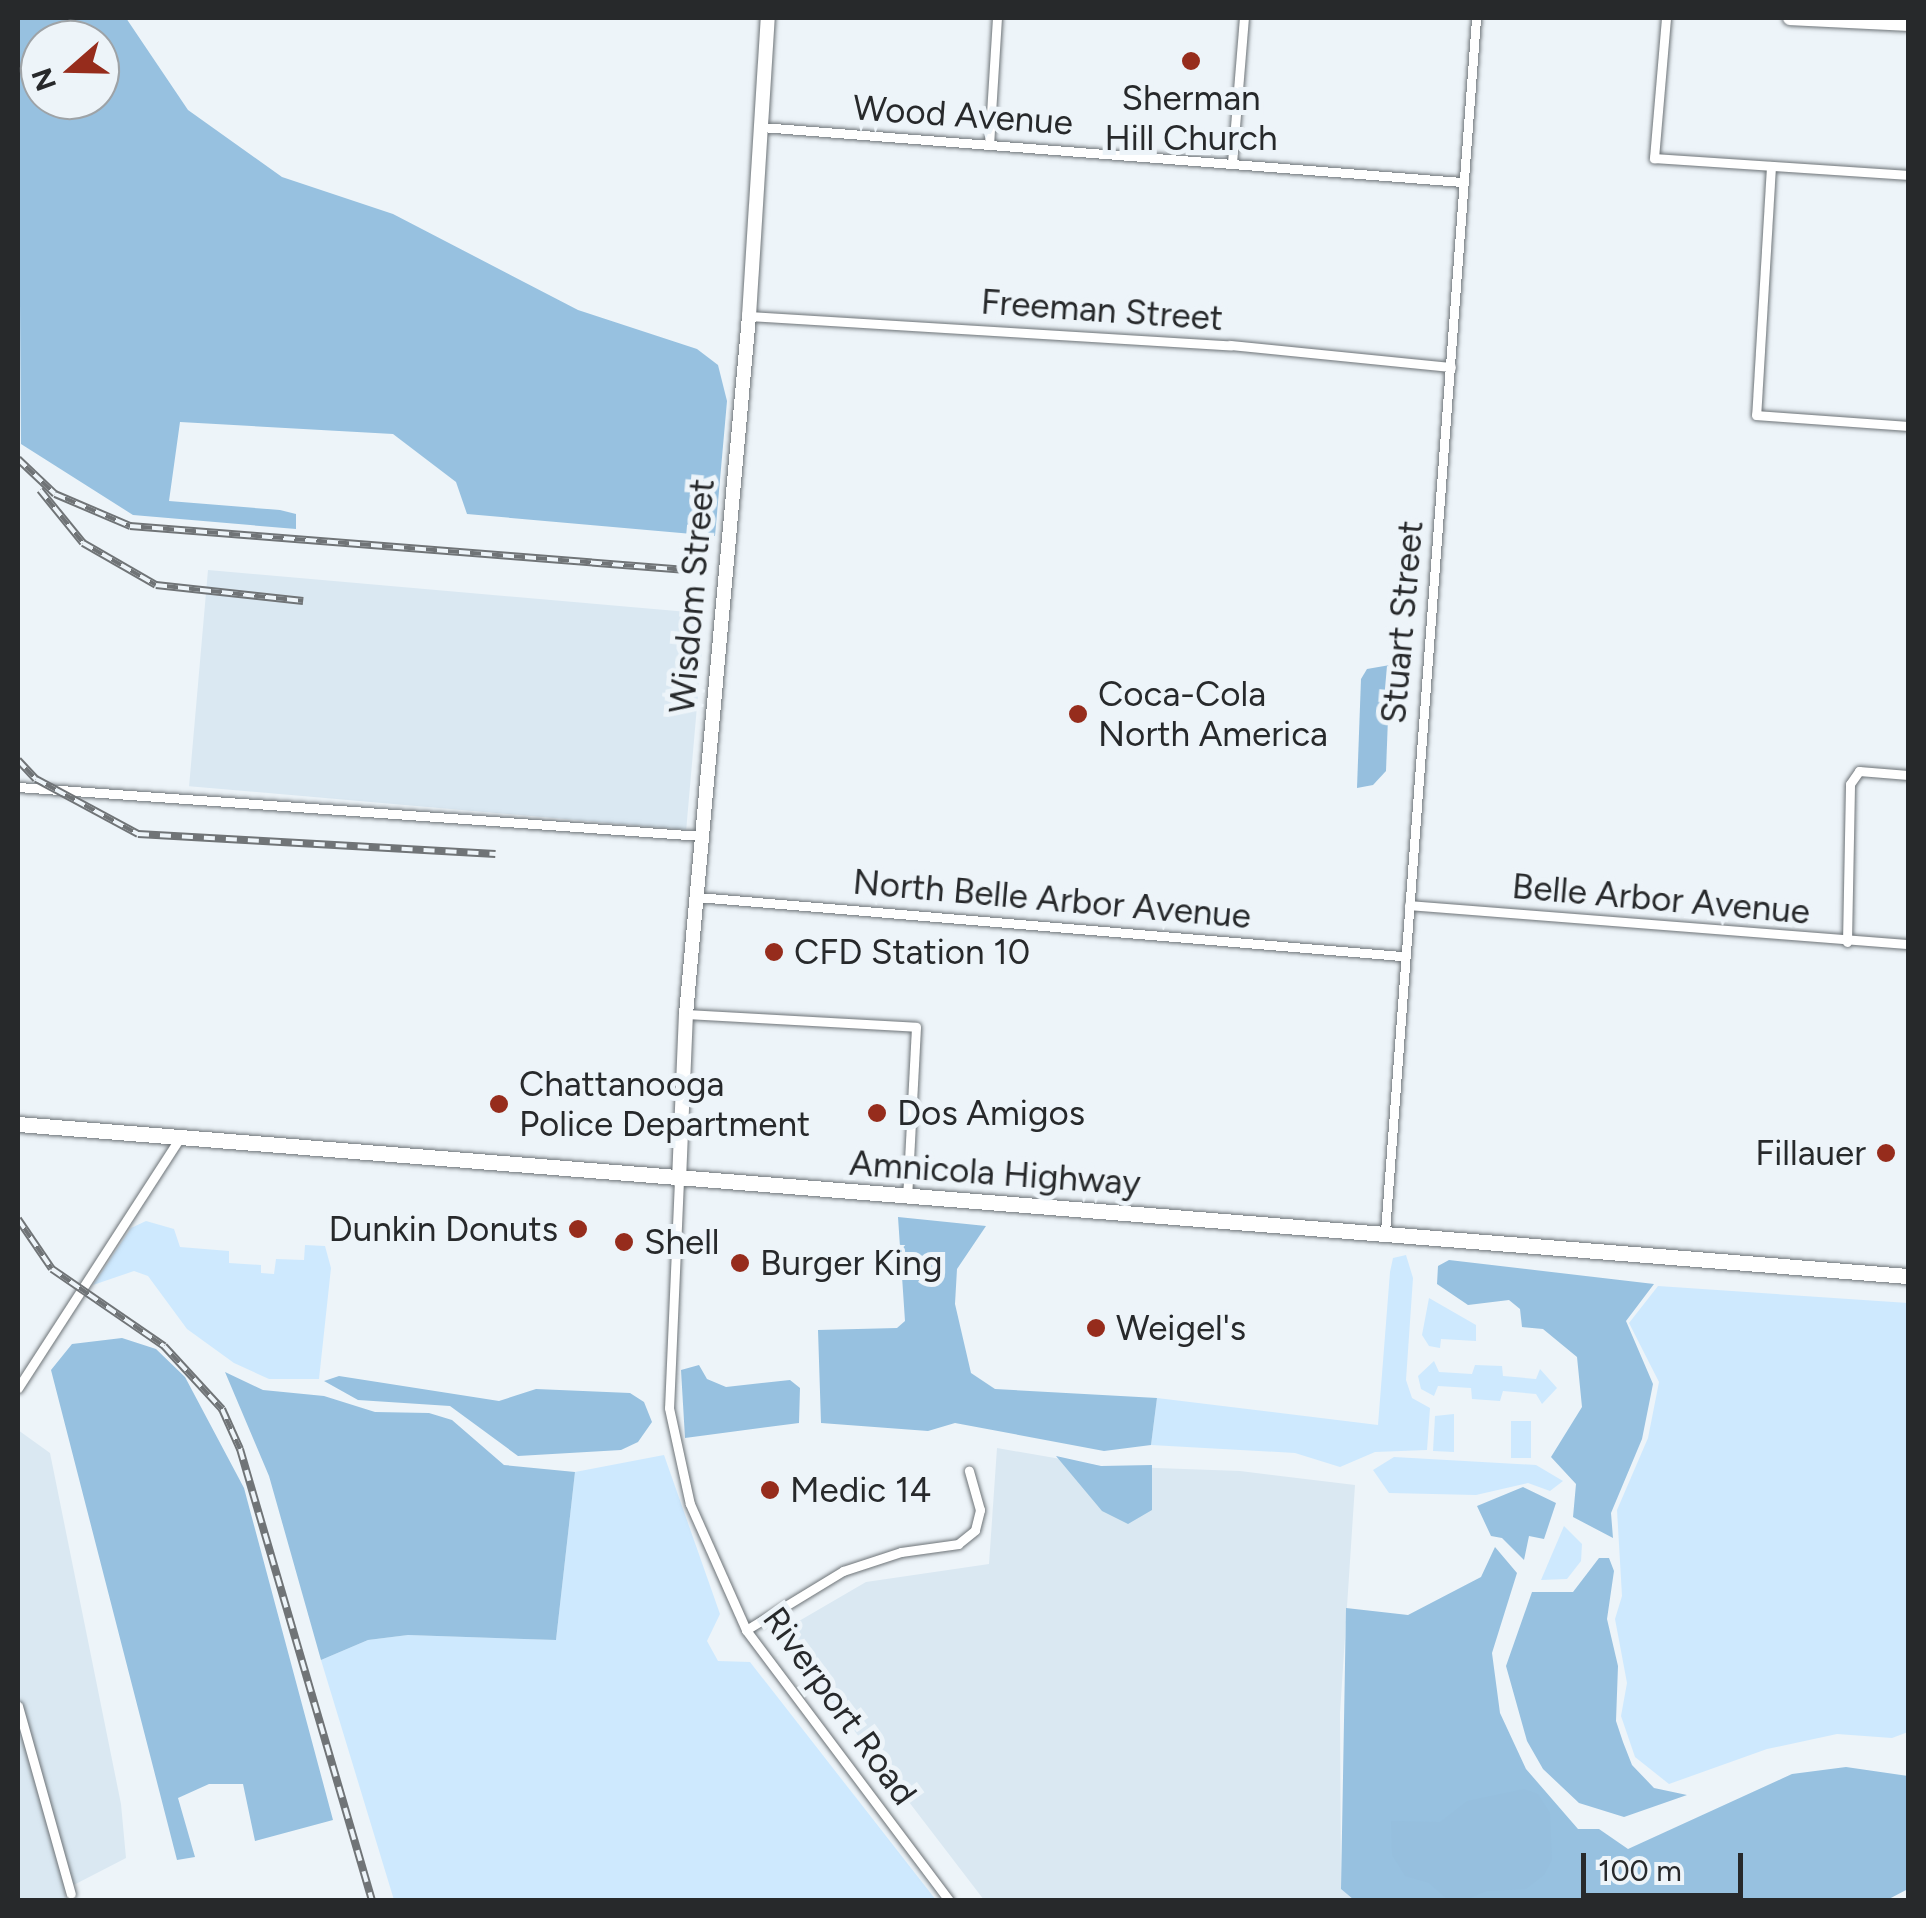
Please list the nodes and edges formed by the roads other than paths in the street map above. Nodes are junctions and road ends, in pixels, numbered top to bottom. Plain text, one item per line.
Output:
1 (768, 18) edge
2 (997, 18) edge
3 (1244, 18) edge
4 (1476, 18) edge
5 (1666, 18) edge
6 (1790, 18) edge
7 (1908, 24) edge
8 (760, 127) junction
9 (989, 145) junction
10 (1232, 163) junction
11 (1771, 166) junction
12 (1908, 175) edge
13 (1461, 182) junction
14 (750, 316) junction
15 (1451, 367) junction
16 (1908, 426) edge
17 (1908, 774) edge
18 (18, 787) edge
19 (702, 836) junction
20 (697, 897) junction
21 (1409, 904) junction
22 (1847, 942) junction
23 (1908, 944) edge
24 (1402, 956) junction
25 (686, 1014) junction
26 (18, 1124) edge
27 (182, 1136) junction
28 (679, 1180) junction
29 (907, 1197) junction
30 (1384, 1232) junction
31 (1908, 1276) edge
32 (18, 1388) edge
33 (969, 1471) dead end
34 (746, 1630) junction
35 (18, 1706) edge
36 (71, 1894) dead end
37 (949, 1900) edge

1 - 8 street, Wisdom Street
2 - 9 street
3 - 10 street
4 - 13 street, Stuart Street
5 - 11 street
6 - 7 street
8 - 9 street, Wood Avenue
8 - 14 street, Wisdom Street
9 - 10 street, Wood Avenue
10 - 13 street, Wood Avenue
11 - 12 street
11 - 16 street
13 - 15 street, Stuart Street
14 - 15 street, Freeman Street
14 - 19 street, Wisdom Street
15 - 21 street, Stuart Street
17 - 22 street
18 - 19 street
19 - 20 street, Wisdom Street
20 - 24 street, North Belle Arbor Avenue
20 - 25 street, Wisdom Street
21 - 22 street, Belle Arbor Avenue
21 - 24 street, Stuart Street
22 - 23 street, Belle Arbor Avenue
24 - 30 street, Stuart Street
25 - 28 street, Wisdom Street
25 - 29 street
26 - 27 main road, Amnicola Highway
27 - 28 main road, Amnicola Highway
27 - 32 street
28 - 29 main road, Amnicola Highway
28 - 34 street, Riverport Road
29 - 30 main road, Amnicola Highway
30 - 31 main road, Amnicola Highway
33 - 34 street
34 - 37 street, Riverport Road
35 - 36 street

